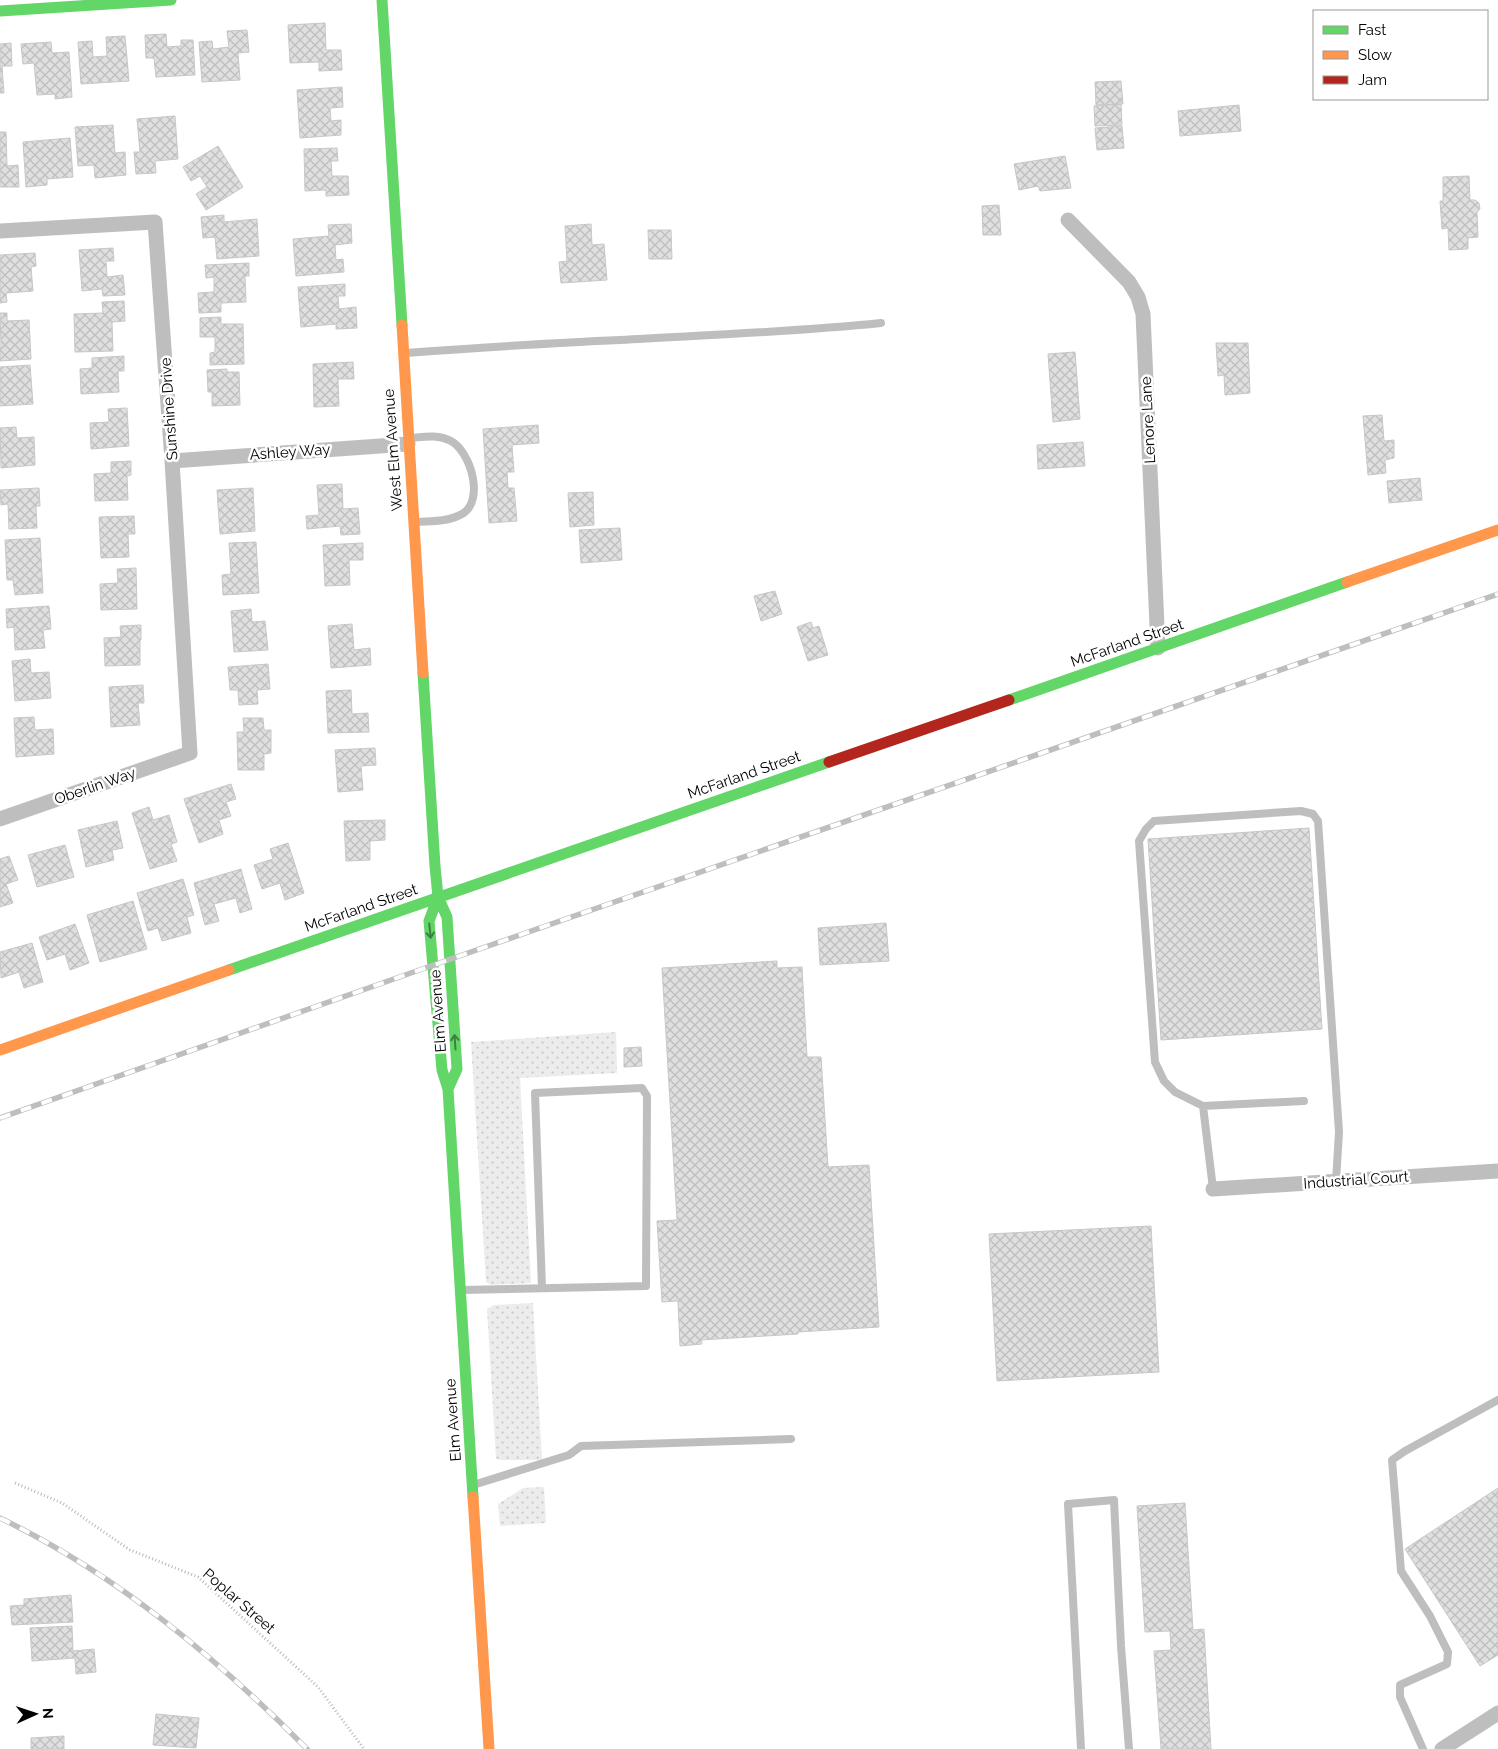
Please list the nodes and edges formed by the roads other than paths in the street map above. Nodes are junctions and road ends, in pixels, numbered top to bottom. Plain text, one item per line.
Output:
1 (171, 0) edge
2 (382, 0) edge
3 (0, 11) edge
4 (1068, 220) dead end
5 (0, 231) edge
6 (881, 323) dead end
7 (403, 353) junction
8 (408, 441) junction
9 (172, 462) junction
10 (413, 522) junction
11 (1498, 530) edge
12 (1158, 648) junction
13 (190, 753) joint
14 (0, 819) edge
15 (438, 897) junction
16 (450, 960) joint
17 (434, 966) joint
18 (0, 1050) edge
19 (448, 1089) junction
20 (1304, 1101) dead end
21 (1203, 1106) junction
22 (1498, 1171) edge
23 (1336, 1182) junction
24 (1213, 1189) joint
25 (542, 1288) junction
26 (460, 1290) junction
27 (1498, 1400) edge
28 (791, 1439) dead end
29 (472, 1485) junction
30 (1498, 1712) edge
31 (489, 1749) edge
32 (1081, 1749) edge
33 (1129, 1749) edge
34 (1423, 1749) edge
35 (1442, 1749) edge

1 - 3 street
2 - 7 street, West Elm Avenue
4 - 12 street, Lenore Lane
5 - 9 street, Sunshine Drive
6 - 7 lane
7 - 8 street, West Elm Avenue
8 - 9 street, Ashley Way
8 - 10 street, West Elm Avenue
8 - 10 lane
9 - 13 street, Sunshine Drive
10 - 15 street, West Elm Avenue
11 - 12 street, McFarland Street
12 - 15 street, McFarland Street
13 - 14 street, Oberlin Way
15 - 16 street, West Elm Avenue
15 -> 17 street, West Elm Avenue
15 - 18 street, McFarland Street
19 -> 16 street, Elm Avenue
17 - 19 street, Elm Avenue
19 - 26 street, Elm Avenue
20 - 21 lane
21 - 23 lane
21 - 24 lane
22 - 23 street, Industrial Court
23 - 24 street, Industrial Court
25 - 25 lane
25 - 26 lane
26 - 29 street, Elm Avenue
27 - 34 lane
28 - 29 lane
29 - 31 street, Elm Avenue
30 - 35 street
32 - 33 lane

